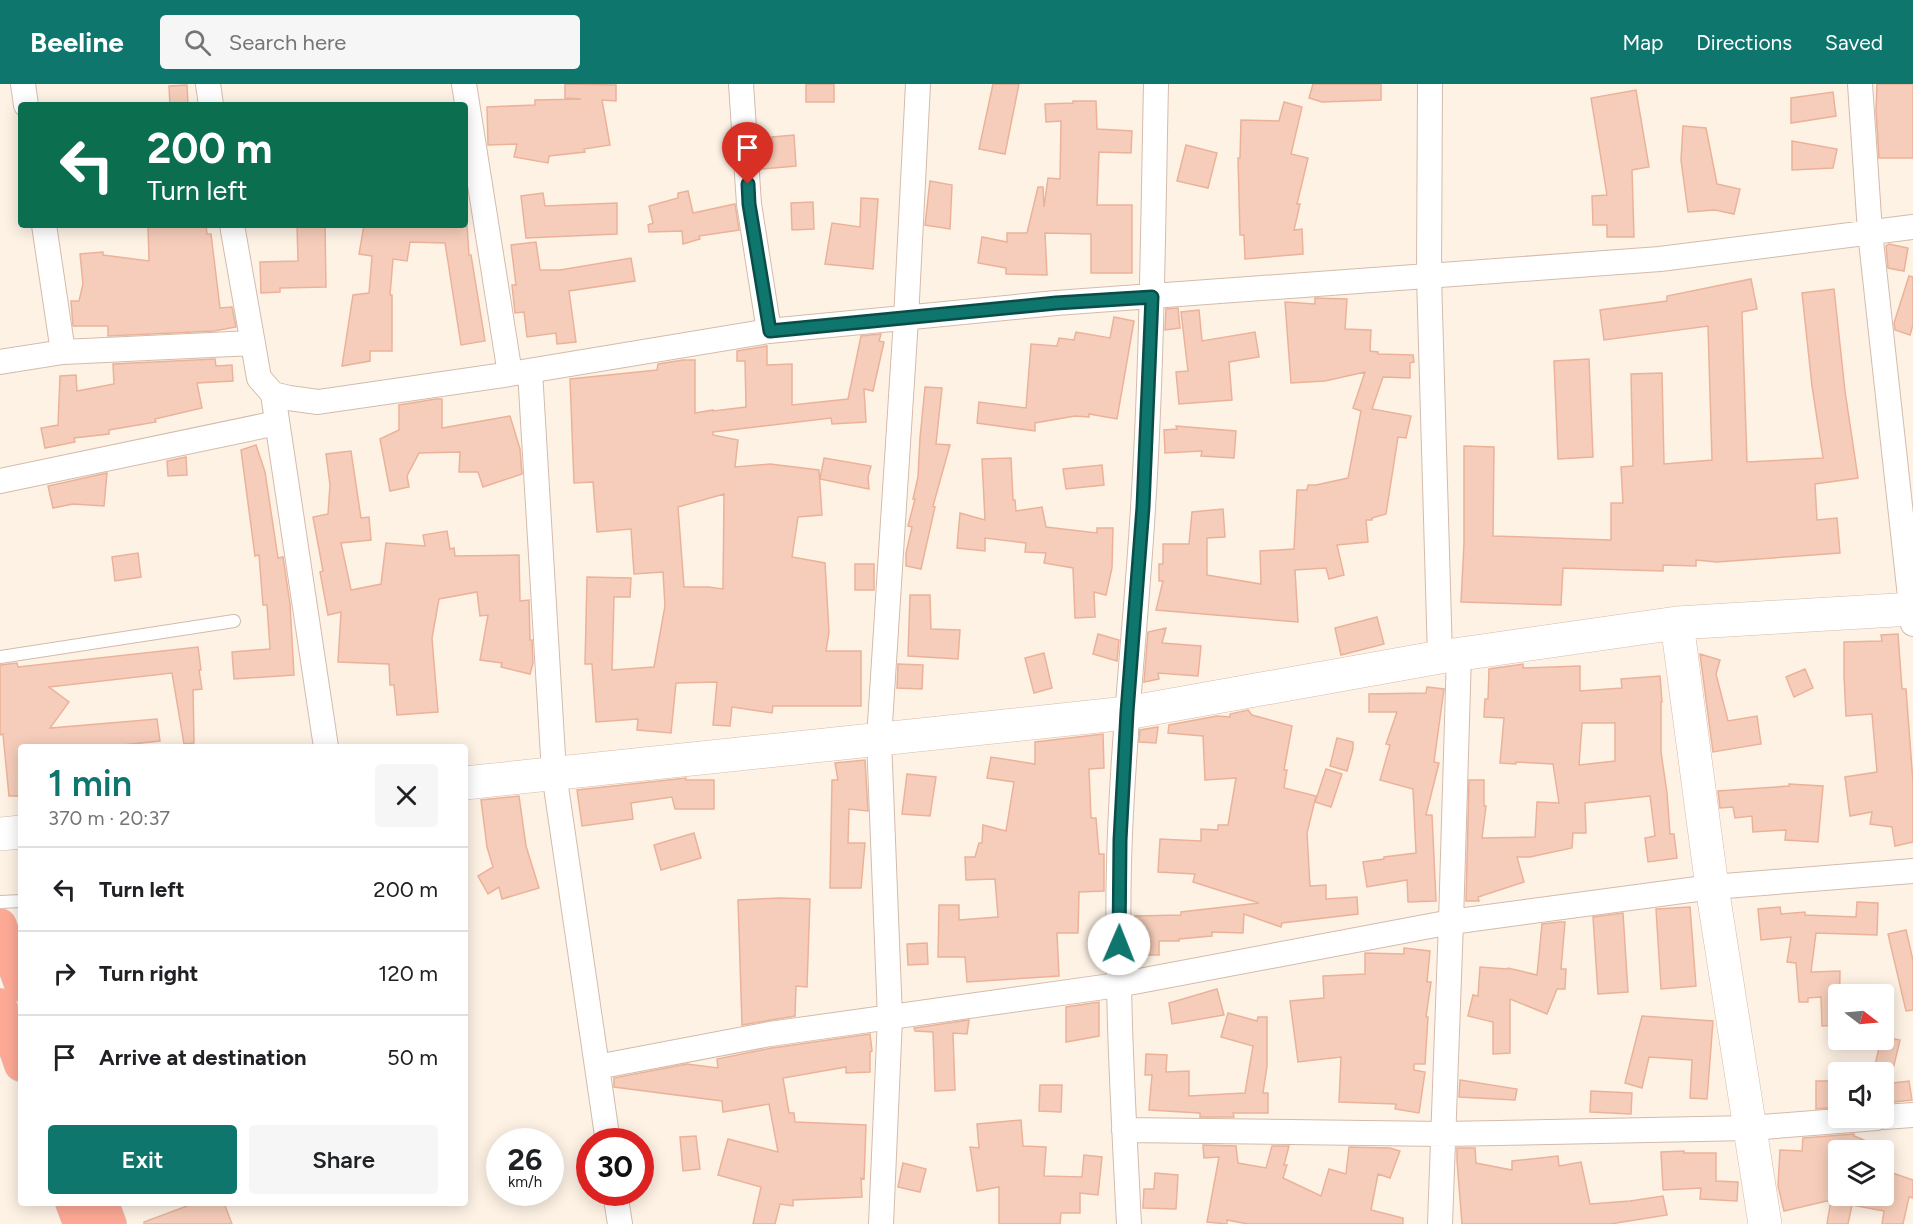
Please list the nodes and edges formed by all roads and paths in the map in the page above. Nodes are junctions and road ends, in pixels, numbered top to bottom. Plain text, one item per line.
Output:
1 (23, 84) edge
2 (208, 84) edge
3 (464, 84) edge
4 (741, 84) edge
5 (918, 84) edge
6 (1156, 84) edge
7 (1430, 84) edge
8 (1860, 84) edge
9 (26, 102) edge
10 (211, 102) edge
11 (468, 102) edge
12 (468, 105) edge
13 (1913, 227) edge
14 (44, 228) edge
15 (233, 228) edge
16 (1870, 232) junction
17 (1429, 276) junction
18 (1152, 297) junction
19 (906, 319) junction
20 (770, 331) junction
21 (253, 343) junction
22 (63, 352) junction
23 (0, 362) edge
24 (520, 372) junction
25 (273, 394) junction
26 (277, 423) junction
27 (0, 481) edge
28 (1912, 614) edge
29 (234, 621) dead end
30 (1677, 623) junction
31 (1449, 656) junction
32 (0, 657) edge
33 (1127, 712) junction
34 (879, 739) junction
35 (326, 744) edge
36 (554, 773) junction
37 (468, 783) edge
38 (18, 832) edge
39 (0, 834) edge
40 (1913, 872) edge
41 (1713, 887) junction
42 (18, 901) edge
43 (0, 902) edge
44 (1451, 922) junction
45 (0, 925) edge
46 (18, 976) edge
47 (1118, 985) junction
48 (0, 1005) edge
49 (890, 1018) junction
50 (18, 1056) edge
51 (597, 1067) junction
52 (1913, 1115) edge
53 (1894, 1116) edge
54 (1828, 1122) edge
55 (606, 1128) edge
56 (1750, 1128) junction
57 (1124, 1130) junction
58 (1443, 1134) junction
59 (73, 1206) edge
60 (103, 1206) edge
61 (617, 1206) edge
62 (80, 1224) edge
63 (110, 1224) edge
64 (620, 1224) edge
65 (881, 1224) edge
66 (1129, 1224) edge
67 (1440, 1224) edge
68 (1765, 1224) edge

1 - 9 street
2 - 10 street
3 - 11 street
4 - 20 street
5 - 19 street
6 - 18 street
7 - 17 street
8 - 16 street
12 - 24 street
13 - 16 street
14 - 22 street
15 - 21 street
16 - 17 street
16 - 28 street
17 - 18 street
17 - 31 street
18 - 19 street
18 - 33 street
19 - 20 street
19 - 34 street
20 - 24 street
21 - 22 street
21 - 25 street
22 - 23 street
24 - 25 street
24 - 36 street
25 - 26 street
26 - 27 street
26 - 35 street
28 - 30 street
29 - 32 lane
30 - 31 street
30 - 41 street
31 - 33 street
31 - 44 street
33 - 34 street
33 - 47 street
34 - 36 street
34 - 49 street
36 - 37 street
36 - 51 street
38 - 39 street
40 - 41 street
41 - 44 street
41 - 56 street
42 - 43 lane
44 - 47 street
44 - 58 street
45 - 46 highway
47 - 49 street
47 - 57 street
48 - 50 highway
49 - 51 street
49 - 65 street
51 - 55 street
52 - 53 street
54 - 56 street
56 - 58 street
56 - 68 street
57 - 58 street
57 - 66 street
58 - 67 street
59 - 62 highway
60 - 63 highway
61 - 64 street

